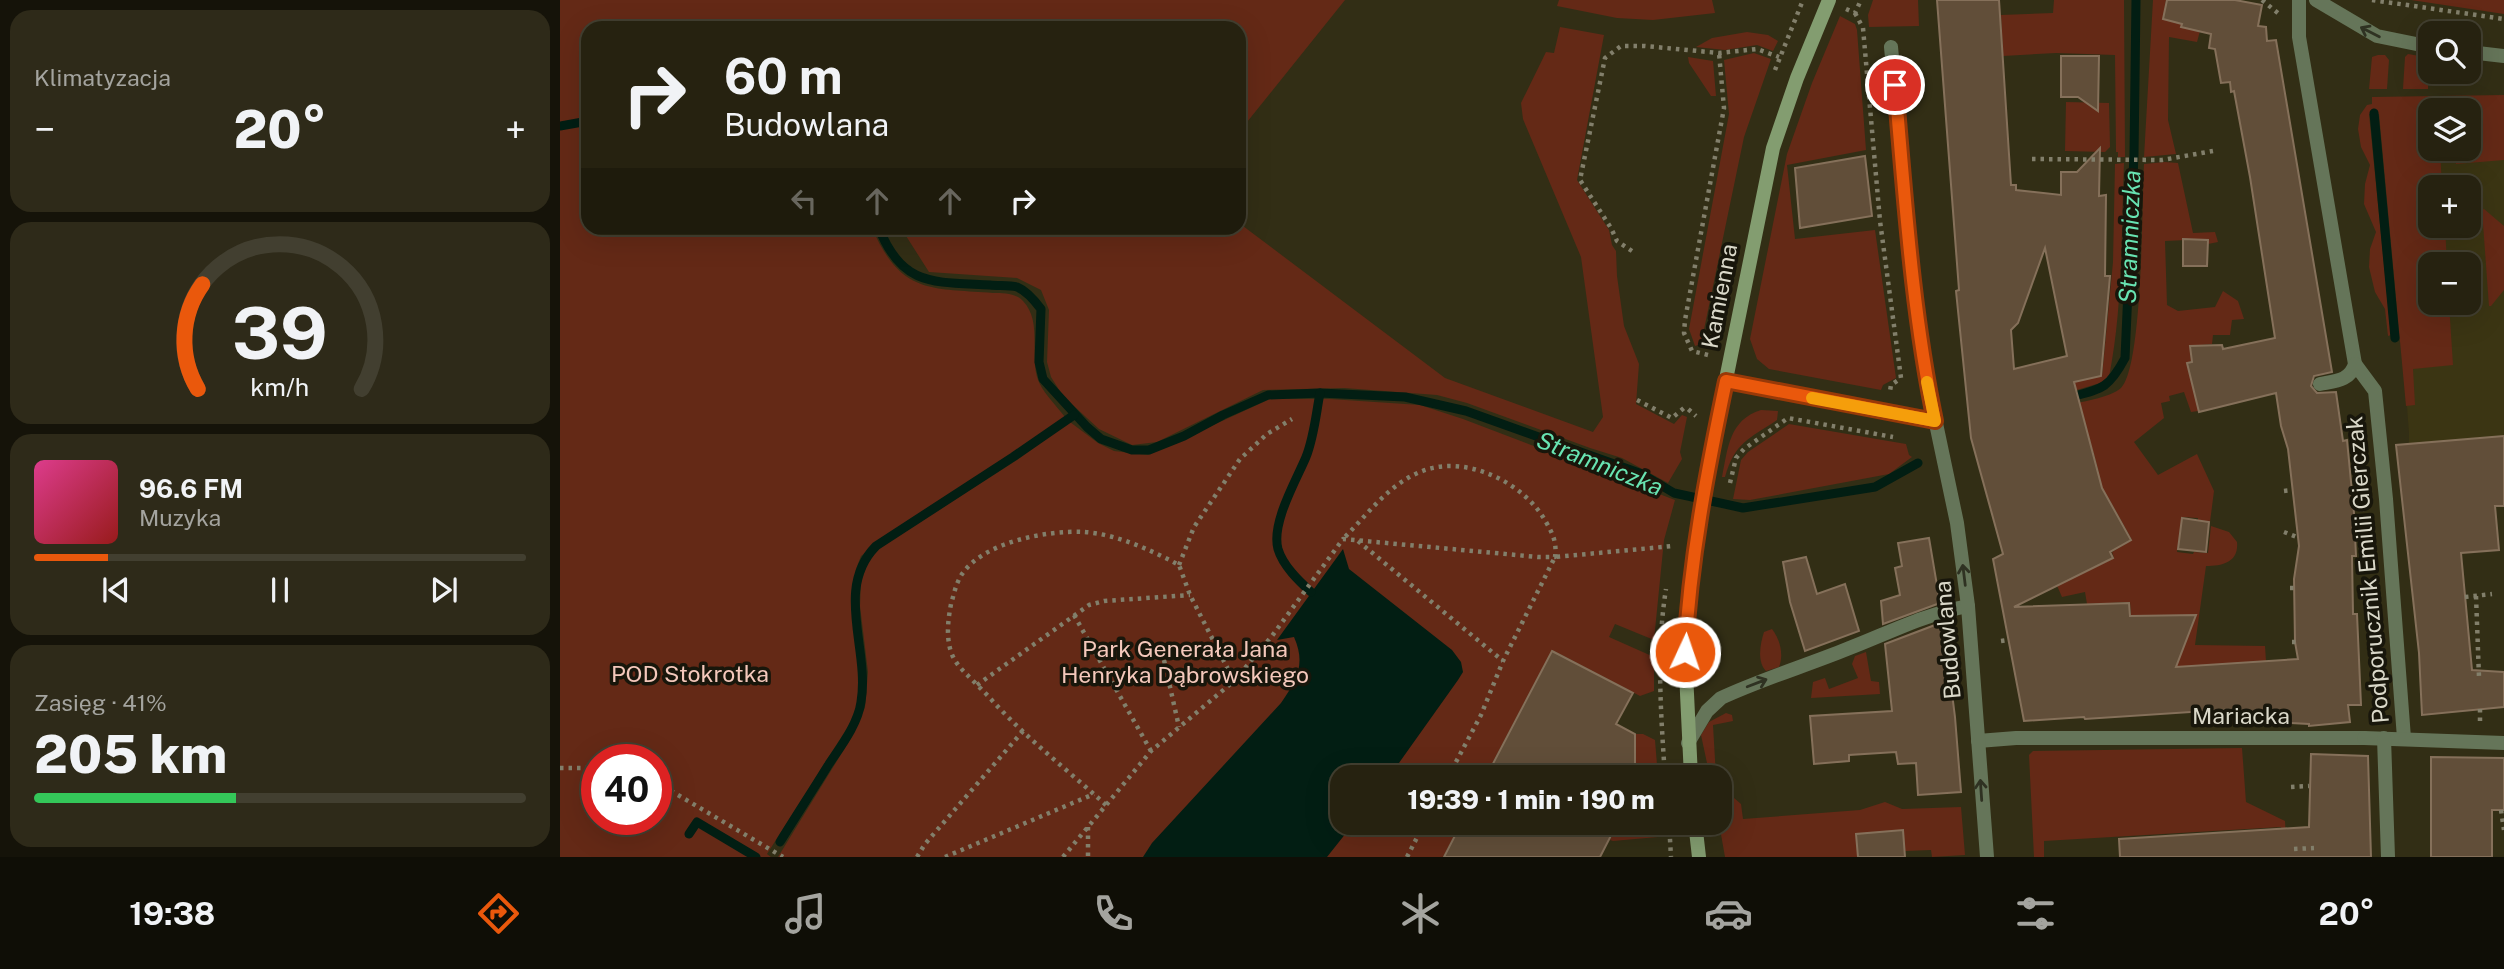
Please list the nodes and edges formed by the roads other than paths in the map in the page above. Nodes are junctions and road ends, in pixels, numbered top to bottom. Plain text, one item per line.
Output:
1 (1829, 0) edge
2 (2299, 0) edge
3 (2316, 0) edge
4 (2418, 44) edge
5 (1891, 47) dead end
6 (2481, 53) edge
7 (2504, 56) edge
8 (2355, 364) junction
9 (1726, 381) junction
10 (2320, 384) dead end
11 (1935, 421) junction
12 (1968, 606) junction
13 (2384, 738) junction
14 (2404, 738) junction
15 (1978, 741) junction
16 (1688, 744) junction
17 (2502, 747) edge
18 (1690, 765) edge
19 (1696, 835) edge
20 (1699, 857) edge
21 (1987, 857) edge
22 (2388, 857) edge

1 - 9 street, Kamienna
2 - 8 street, Podporucznik Emilii Gierczak
4 -> 3 street
5 - 11 street, Budowlana
6 - 7 street
8 - 10 street
8 - 14 street, Podporucznik Emilii Gierczak
9 - 11 street
9 - 16 street, Kamienna
12 -> 11 street, Budowlana
12 - 15 street, Budowlana
16 -> 12 street
13 - 14 street, Mariacka
13 - 15 street, Mariacka
13 - 22 street, Podporucznik Emilii Gierczak
14 - 17 street, Mariacka
21 -> 15 street, Budowlana
16 - 18 street, Kamienna
19 - 20 street

